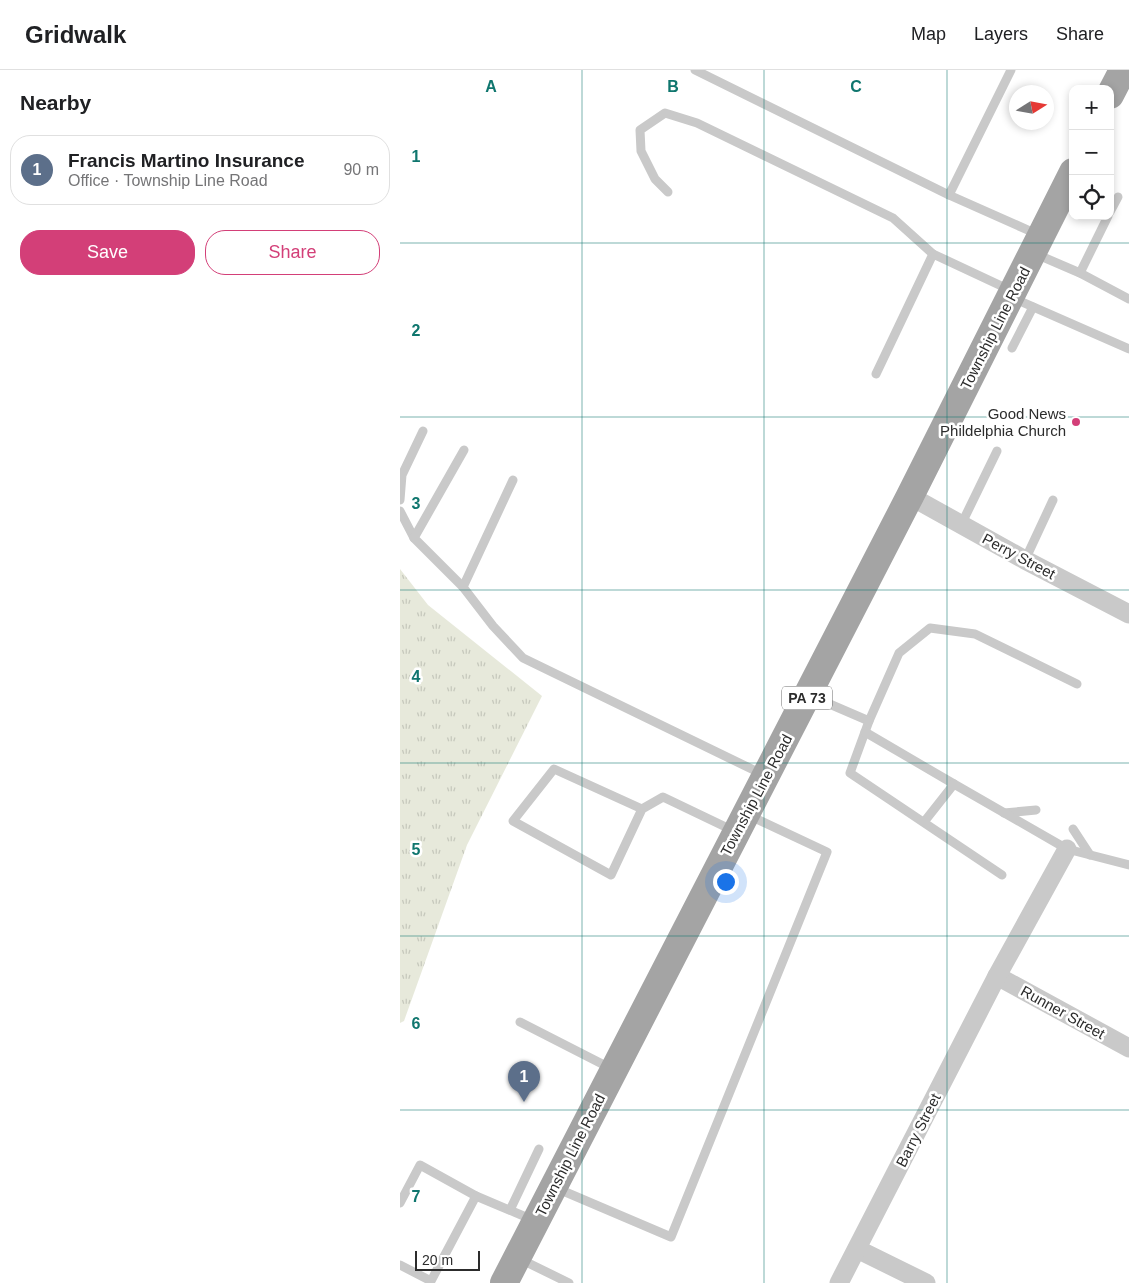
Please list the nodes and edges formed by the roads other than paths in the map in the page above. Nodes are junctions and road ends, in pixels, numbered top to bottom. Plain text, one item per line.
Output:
1 (695, 70) edge
2 (1011, 70) edge
3 (1123, 70) edge
4 (1114, 87) edge
5 (1072, 175) edge
6 (668, 192) dead end
7 (949, 195) junction
8 (1118, 197) dead end
9 (1114, 204) edge
10 (1106, 220) edge
11 (1037, 244) junction
12 (933, 254) junction
13 (1080, 273) junction
14 (1019, 298) junction
15 (1129, 299) edge
16 (1012, 348) dead end
17 (1129, 350) edge
18 (876, 374) dead end
19 (423, 431) dead end
20 (464, 450) dead end
21 (998, 451) dead end
22 (512, 480) dead end
23 (910, 496) junction
24 (400, 500) edge
25 (1053, 500) dead end
26 (400, 511) edge
27 (961, 525) junction
28 (414, 538) junction
29 (1025, 560) junction
30 (463, 587) junction
31 (1129, 614) edge
32 (1078, 684) dead end
33 (808, 695) junction
34 (869, 721) junction
35 (865, 732) junction
36 (766, 776) junction
37 (954, 784) junction
38 (642, 809) junction
39 (1036, 810) dead end
40 (1003, 813) junction
41 (924, 822) junction
42 (741, 823) junction
43 (1073, 829) dead end
44 (1067, 849) junction
45 (1090, 856) junction
46 (1129, 865) edge
47 (1002, 874) dead end
48 (997, 976) junction
49 (520, 1022) dead end
50 (1129, 1048) edge
51 (614, 1070) junction
52 (540, 1149) dead end
53 (554, 1187) junction
54 (476, 1196) junction
55 (400, 1203) edge
56 (510, 1210) junction
57 (536, 1221) junction
58 (857, 1249) junction
59 (518, 1257) junction
60 (400, 1265) edge
61 (504, 1283) edge
62 (569, 1283) edge
63 (839, 1283) edge
64 (926, 1283) edge

1 - 7 lane
2 - 7 lane
3 - 4 main road
5 - 11 main road, Township Line Road / PA 73
6 - 12 lane
7 - 11 lane
8 - 9 lane
10 - 13 lane
11 - 13 lane
11 - 14 main road, Township Line Road / PA 73
12 - 14 lane
12 - 18 lane
13 - 15 lane
14 - 16 lane
14 - 17 lane
14 - 23 main road, Township Line Road / PA 73
19 - 24 lane
20 - 28 lane
21 - 27 lane
22 - 30 lane
23 - 27 street, Perry Street
23 - 33 main road, Township Line Road / PA 73
25 - 29 lane
26 - 28 lane
27 - 29 street, Perry Street
28 - 30 lane
29 - 31 street, Perry Street
30 - 36 lane
32 - 34 lane
33 - 34 lane
33 - 36 main road, Township Line Road / PA 73
34 - 35 lane
35 - 37 lane
35 - 41 lane
36 - 42 main road, Township Line Road / PA 73
37 - 40 lane
37 - 41 lane
38 - 38 lane
38 - 42 lane
39 - 40 lane
40 - 44 lane
41 - 47 lane
42 - 51 main road, Township Line Road / PA 73
42 - 53 lane
43 - 45 lane
44 - 45 lane
44 - 48 street, Barry Street
45 - 46 lane
48 - 50 street, Runner Street
48 - 58 street, Barry Street
49 - 51 lane
51 - 53 main road, Township Line Road / PA 73
52 - 56 lane
53 - 57 main road, Township Line Road / PA 73
54 - 55 lane
54 - 56 lane
54 - 60 lane
56 - 57 lane
57 - 59 main road, Township Line Road / PA 73
58 - 63 street, Barry Street
58 - 64 street
59 - 61 main road, Township Line Road / PA 73
59 - 62 lane

